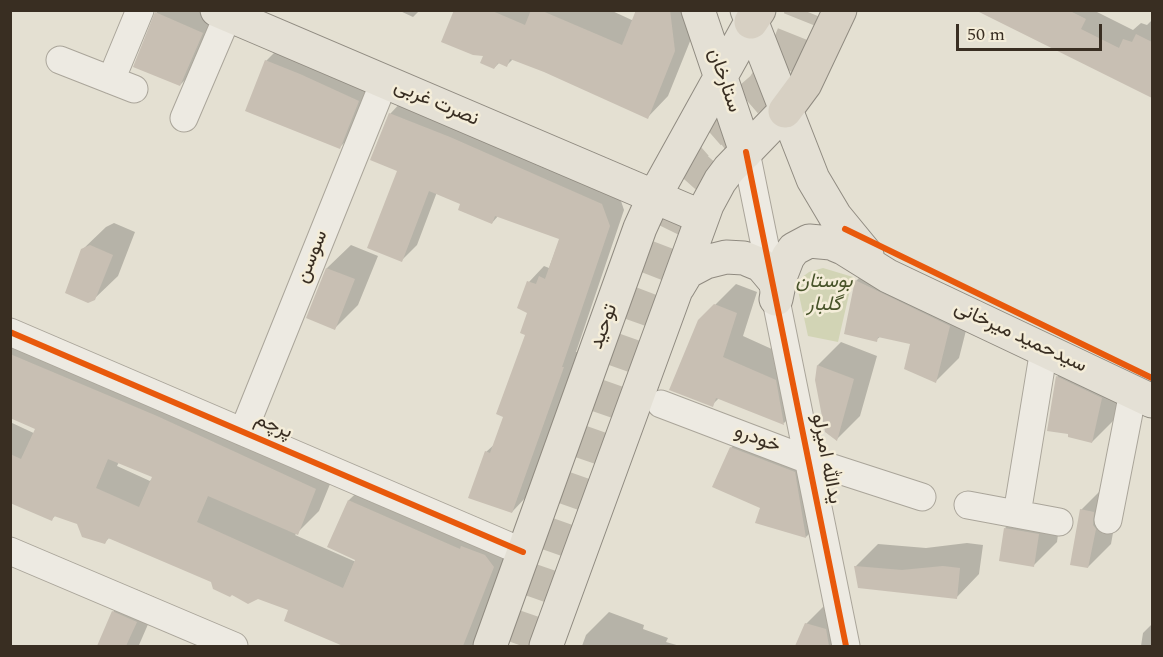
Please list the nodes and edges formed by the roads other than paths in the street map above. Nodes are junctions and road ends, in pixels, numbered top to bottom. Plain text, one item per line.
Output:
1 (140, 10) edge
2 (698, 10) edge
3 (840, 10) edge
4 (223, 13) edge
5 (752, 14) edge
6 (60, 60) dead end
7 (722, 75) junction
8 (384, 82) junction
9 (785, 111) junction
10 (184, 118) dead end
11 (746, 152) junction
12 (654, 197) junction
13 (702, 217) junction
14 (888, 276) junction
15 (774, 288) junction
16 (676, 291) junction
17 (10, 332) edge
18 (1044, 350) junction
19 (1143, 396) edge
20 (661, 404) dead end
21 (243, 432) junction
22 (808, 460) junction
23 (922, 497) dead end
24 (968, 506) dead end
25 (1017, 514) junction
26 (1108, 520) dead end
27 (1059, 522) dead end
28 (10, 551) edge
29 (523, 552) junction
30 (234, 646) edge
31 (490, 646) edge
32 (546, 646) edge
33 (846, 646) edge

1 - 6 street
2 - 7 main road, ستارخان
3 - 9 highway
4 - 8 main road, نصرت غربی
4 - 10 street
5 - 7 main road, توحید
5 - 9 main road
7 - 11 main road, ستارخان
7 - 12 main road, توحید
8 - 12 main road, نصرت غربی
8 - 21 street, سوسن
9 - 11 main road
9 - 14 main road
11 - 13 main road
11 - 15 street, یدالله امیرلو
12 - 13 main road, نصرت غربی
12 - 29 main road, توحید
13 - 16 main road
14 - 15 main road
14 - 18 main road, سیدحمید میرخانی
15 - 16 main road
15 - 22 street, یدالله امیرلو
16 - 32 main road
17 - 21 street, پرچم
18 - 19 main road, سیدحمید میرخانی
18 - 25 street
19 - 26 street
20 - 22 street, خودرو
21 - 29 street, پرچم
22 - 23 street, خودرو
22 - 33 street, یدالله امیرلو
24 - 25 street
25 - 27 street
28 - 30 street
29 - 31 main road, توحید

